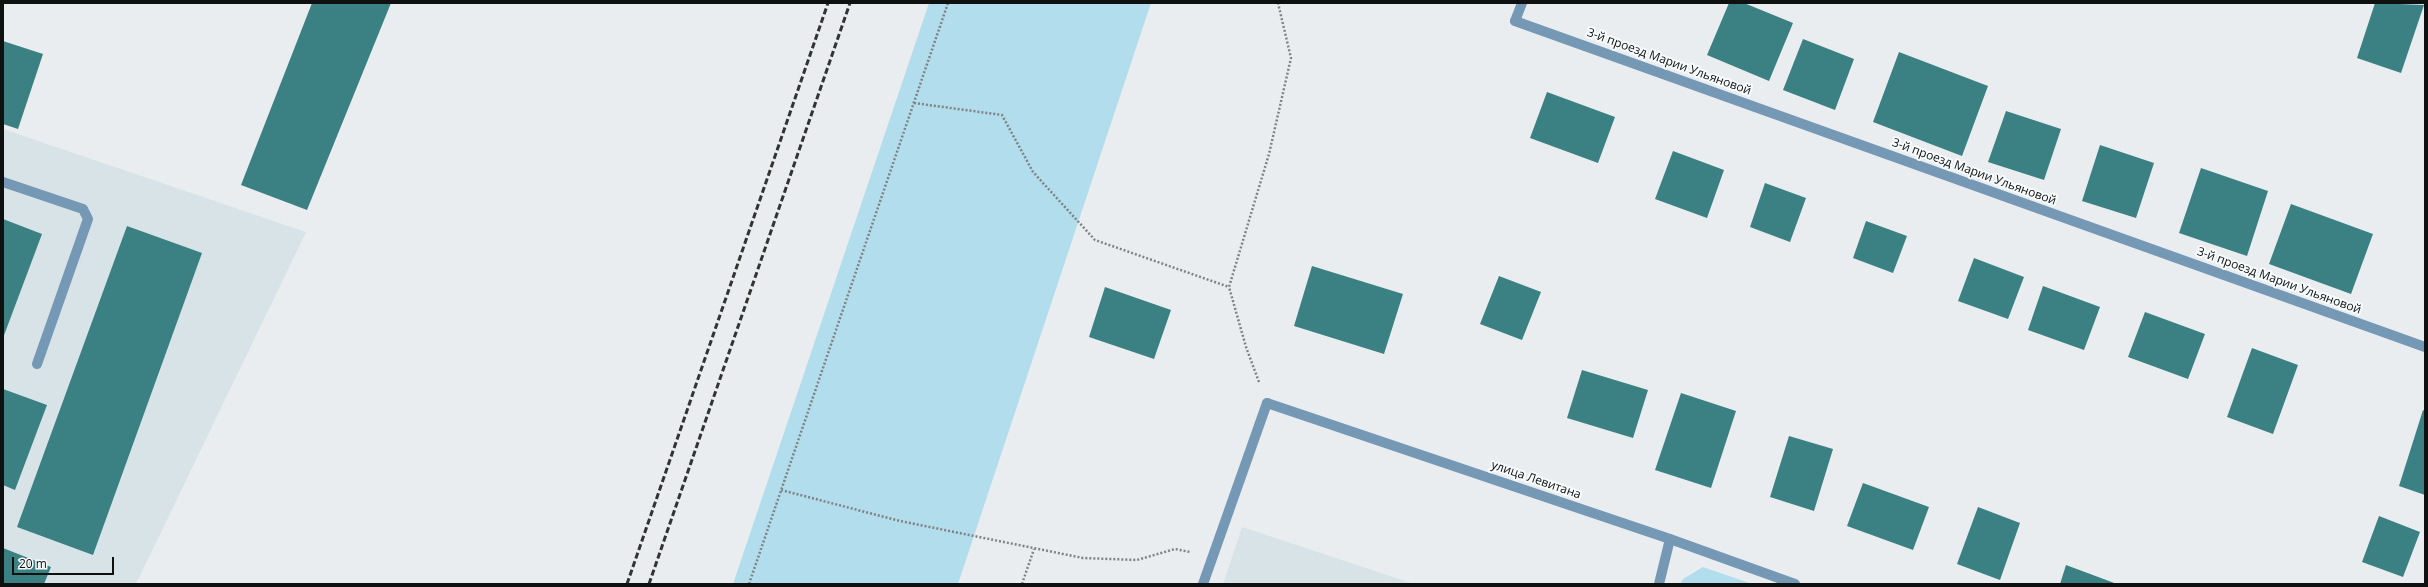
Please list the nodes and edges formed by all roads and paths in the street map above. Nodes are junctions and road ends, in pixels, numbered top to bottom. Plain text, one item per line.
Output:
1 (948, 3) edge
2 (1278, 3) edge
3 (1522, 3) edge
4 (914, 103) junction
5 (3, 182) edge
6 (1229, 287) junction
7 (2425, 347) edge
8 (37, 364) dead end
9 (1267, 403) junction
10 (781, 490) junction
11 (1670, 539) junction
12 (1034, 549) junction
13 (1212, 558) junction
14 (749, 584) edge
15 (1022, 584) edge
16 (1203, 584) edge
17 (1659, 584) edge
18 (1795, 584) edge

1 - 4 path
2 - 6 path
3 - 7 street, 3-й проезд Марии Ульяновой
4 - 6 path
4 - 10 path
5 - 8 street
6 - 9 path
9 - 11 street, улица Левитана
9 - 13 street
10 - 12 path
10 - 14 path
11 - 17 street
11 - 18 street, улица Левитана
12 - 13 path
12 - 15 path
13 - 16 street

